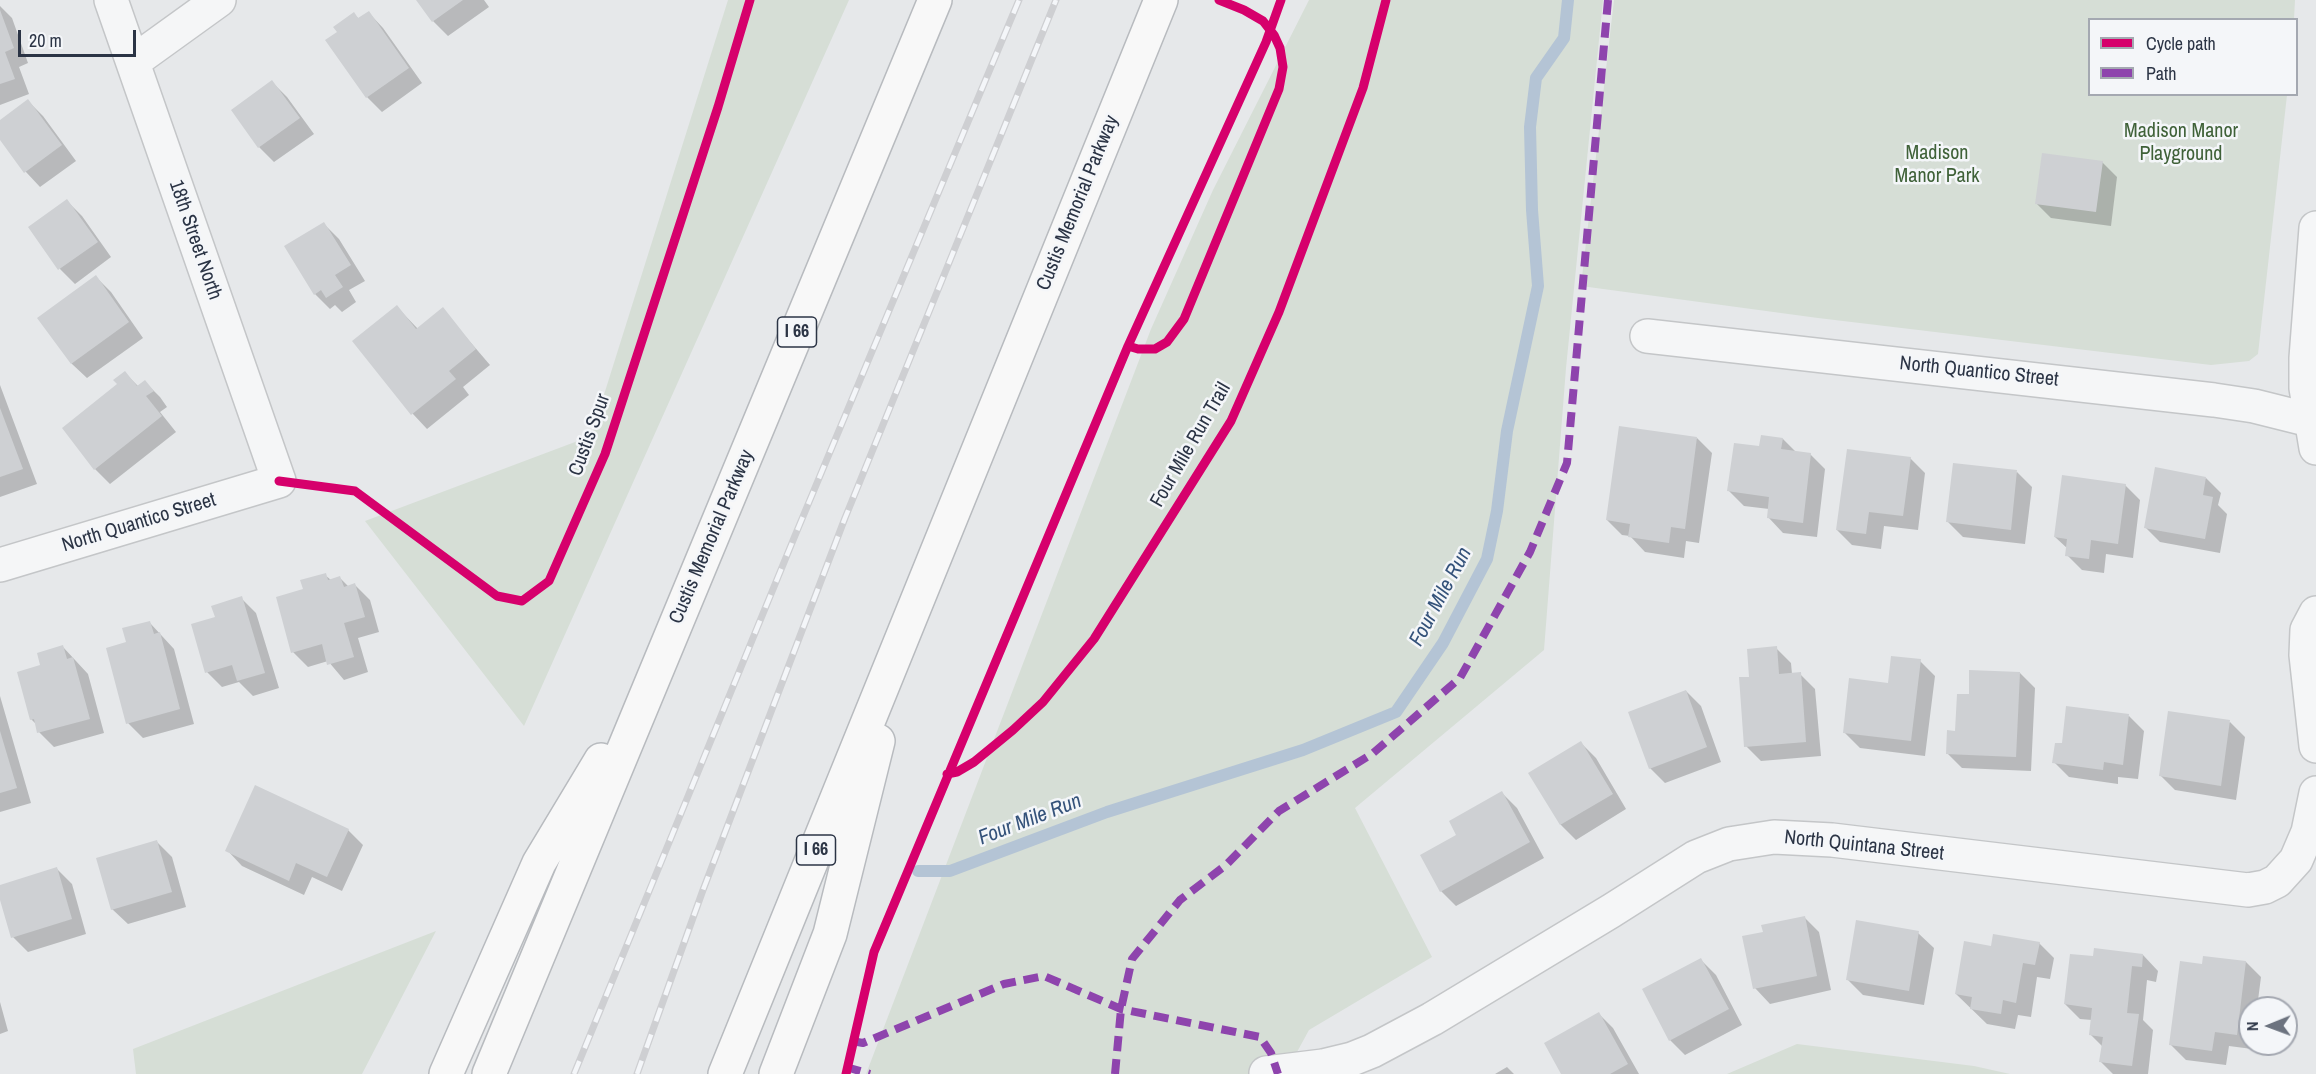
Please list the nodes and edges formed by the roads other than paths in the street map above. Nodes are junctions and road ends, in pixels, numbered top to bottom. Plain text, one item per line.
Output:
1 (111, 0) edge
2 (219, 0) edge
3 (935, 0) edge
4 (1161, 0) edge
5 (133, 62) junction
6 (2316, 228) edge
7 (1647, 336) dead end
8 (2313, 434) edge
9 (279, 481) joint
10 (0, 565) edge
11 (2316, 613) edge
12 (907, 625) junction
13 (659, 663) junction
14 (2316, 746) edge
15 (2316, 793) edge
16 (1266, 1072) dead end
17 (447, 1074) edge
18 (489, 1074) edge
19 (725, 1074) edge
20 (776, 1074) edge

1 - 5 street, 18th Street North
2 - 5 street
3 - 13 highway, Custis Memorial Parkway / I 66
4 - 12 highway, Custis Memorial Parkway / I 66
5 - 9 street, 18th Street North
6 - 8 street
7 - 8 street, North Quantico Street
9 - 10 street, North Quantico Street
11 - 14 street
12 - 19 highway, Custis Memorial Parkway / I 66
12 - 20 highway
13 - 17 highway
13 - 18 highway, Custis Memorial Parkway / I 66
15 - 16 street, North Quintana Street

